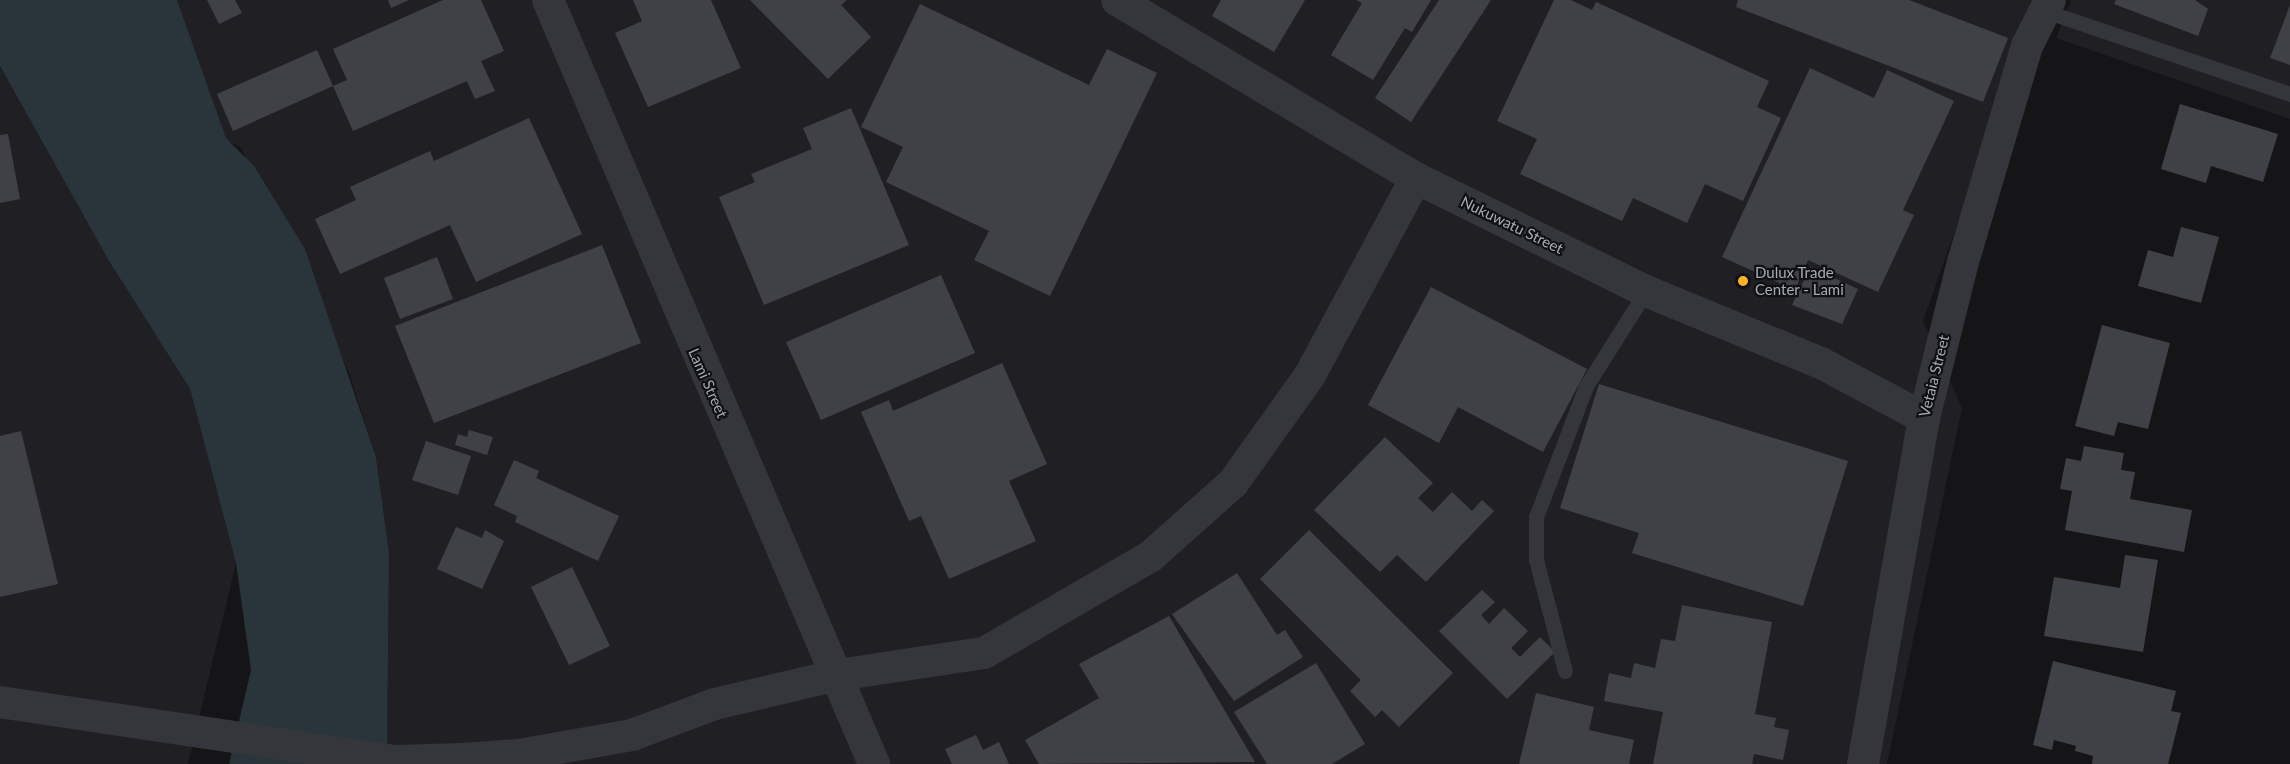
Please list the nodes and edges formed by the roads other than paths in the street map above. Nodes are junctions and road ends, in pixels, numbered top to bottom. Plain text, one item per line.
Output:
1 (548, 0) edge
2 (1117, 0) edge
3 (2048, 6) edge
4 (2290, 94) edge
5 (1416, 177) junction
6 (1646, 291) junction
7 (1924, 418) junction
8 (1565, 671) dead end
9 (838, 675) junction
10 (0, 702) edge
11 (874, 764) edge
12 (1863, 764) edge

1 - 9 street, Lami Street
2 - 5 street, Nukuwatu Street
3 - 4 lane
3 - 7 street, Vetaia Street
5 - 6 street, Nukuwatu Street
5 - 9 street
6 - 7 street, Nukuwatu Street
6 - 8 lane
7 - 12 street, Vetaia Street
9 - 10 street
9 - 11 street, Lami Street

